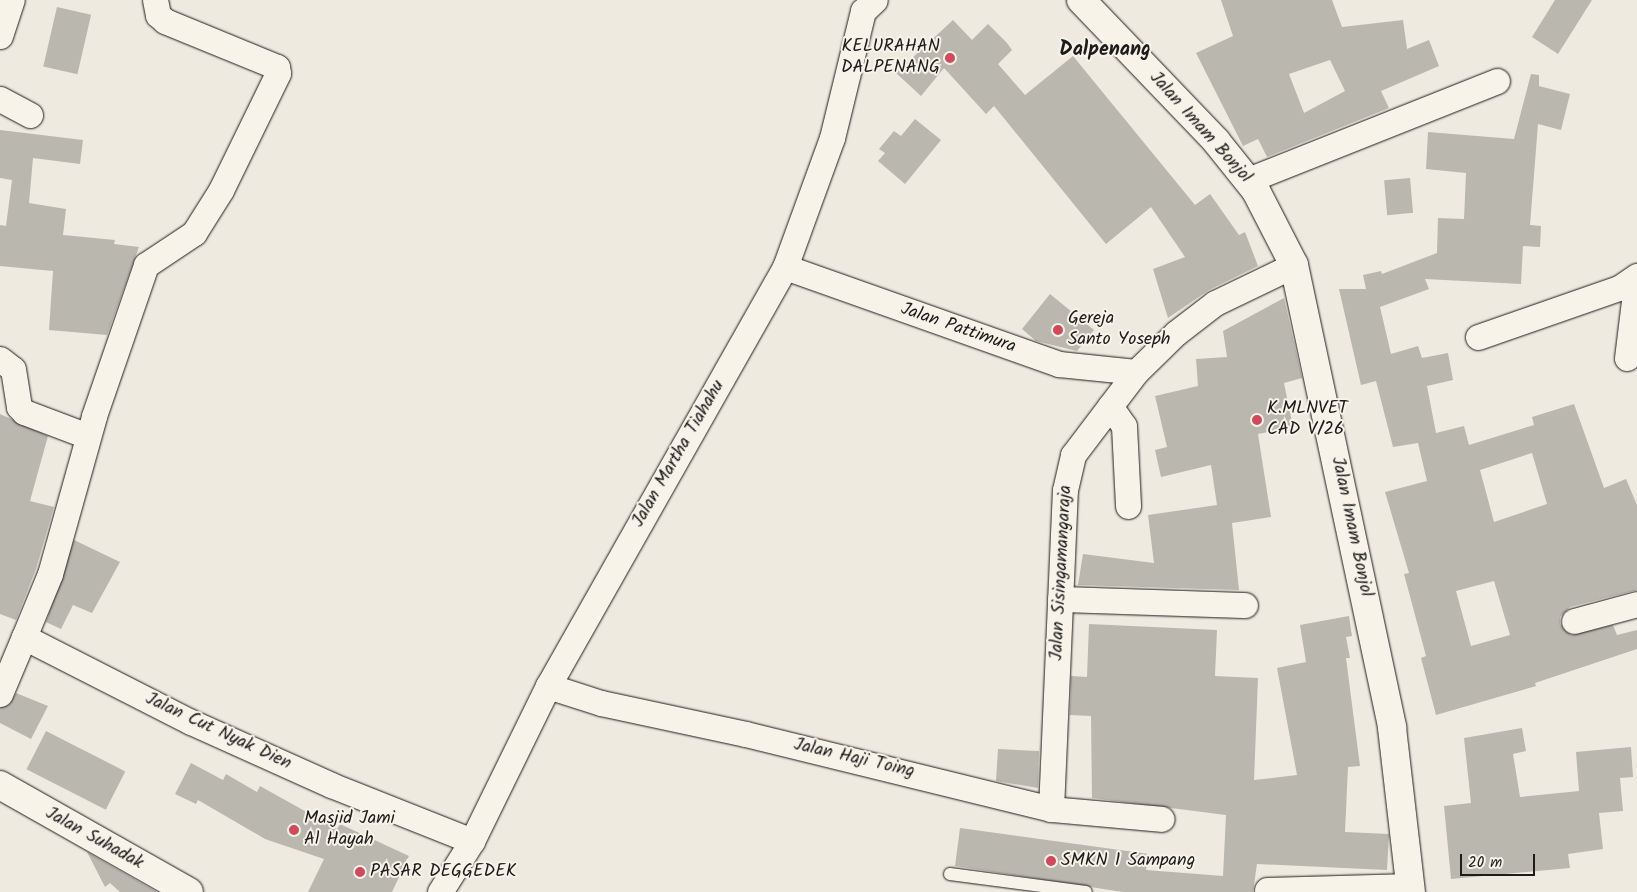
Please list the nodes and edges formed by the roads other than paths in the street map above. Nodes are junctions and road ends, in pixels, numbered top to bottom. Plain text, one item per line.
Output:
1 (12, 0) edge
2 (155, 0) edge
3 (1081, 0) edge
4 (861, 4) edge
5 (0, 36) edge
6 (1497, 81) dead end
7 (0, 99) edge
8 (30, 115) dead end
9 (1248, 180) junction
10 (1294, 265) junction
11 (785, 267) junction
12 (1637, 277) edge
13 (1478, 338) dead end
14 (1627, 358) dead end
15 (0, 359) edge
16 (1136, 372) junction
17 (1110, 406) junction
18 (88, 436) junction
19 (1128, 506) dead end
20 (1060, 599) junction
21 (1637, 604) edge
22 (1245, 605) dead end
23 (1574, 621) dead end
24 (24, 637) junction
25 (548, 686) junction
26 (0, 694) edge
27 (0, 785) edge
28 (1051, 809) junction
29 (1162, 820) dead end
30 (472, 841) junction
31 (950, 874) dead end
32 (1411, 889) edge
33 (1267, 890) dead end
34 (189, 892) edge
35 (440, 892) edge
36 (1086, 892) edge

1 - 5 street
2 - 18 street
3 - 9 main road, Jalan Imam Bonjol
4 - 11 street, Jalan Martha Tiahahu
6 - 9 street
7 - 8 street
9 - 10 main road, Jalan Imam Bonjol
10 - 16 street, Jalan Sisingamangaraja
10 - 32 main road, Jalan Imam Bonjol
11 - 16 street, Jalan Pattimura
11 - 25 street, Jalan Martha Tiahahu
12 - 13 street
12 - 14 street
15 - 18 street
16 - 17 street, Jalan Sisingamangaraja
17 - 19 street
17 - 20 street, Jalan Sisingamangaraja
18 - 24 street
20 - 22 street
20 - 28 street, Jalan Sisingamangaraja
21 - 23 street
24 - 26 street
24 - 30 street, Jalan Cut Nyak Dien
25 - 28 street, Jalan Haji Toing
25 - 30 street, Jalan Martha Tiahahu
27 - 34 main road, Jalan Suhadak
28 - 29 street, Jalan Haji Toing
30 - 35 street, Jalan Martha Tiahahu
31 - 36 lane
32 - 33 street

